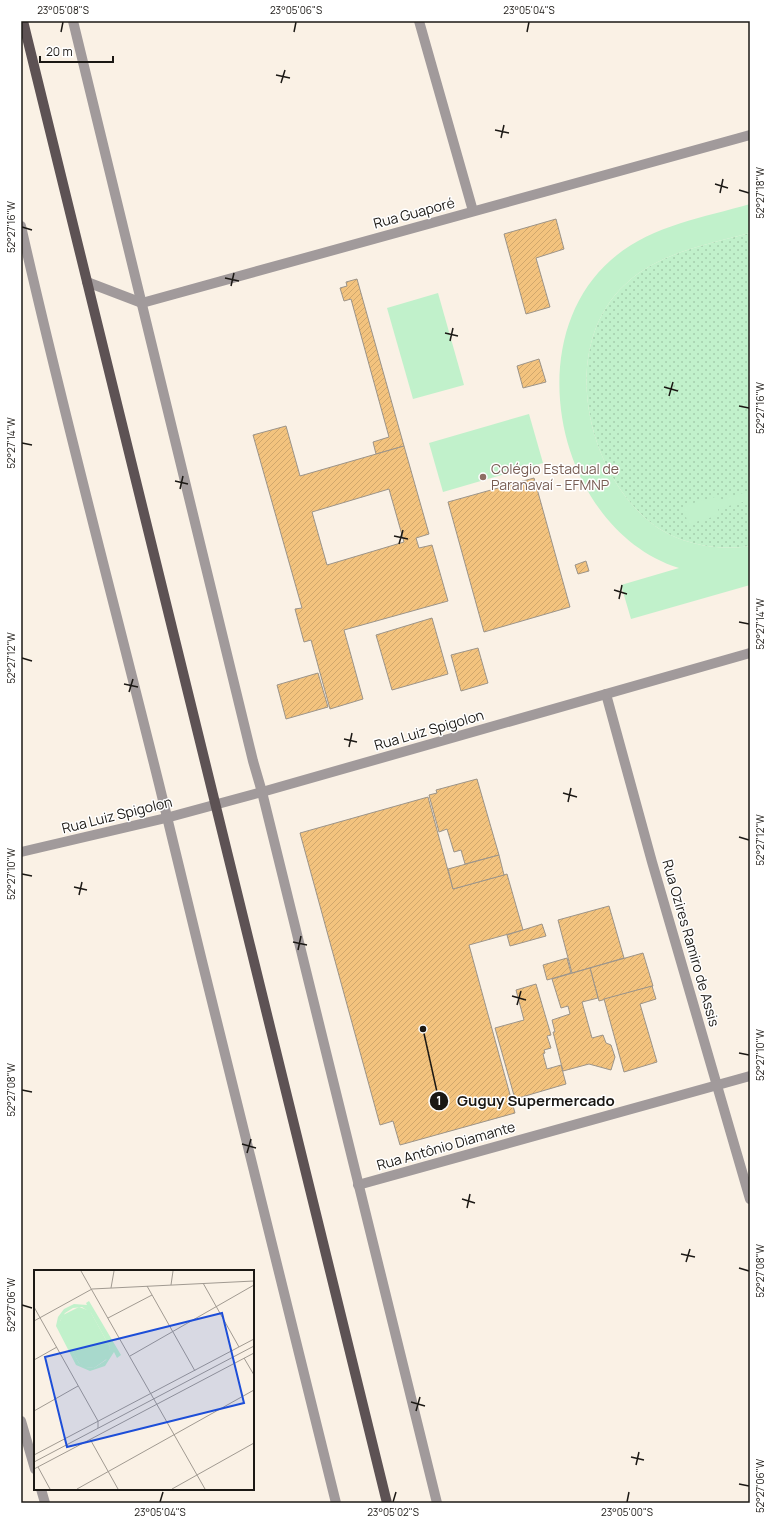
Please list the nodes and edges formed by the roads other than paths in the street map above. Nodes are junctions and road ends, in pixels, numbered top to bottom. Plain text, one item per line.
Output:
1 (23, 21) edge
2 (73, 21) edge
3 (419, 21) edge
4 (750, 135) edge
5 (473, 211) junction
6 (21, 226) edge
7 (87, 282) junction
8 (142, 303) junction
9 (750, 653) edge
10 (606, 694) junction
11 (262, 792) junction
12 (215, 804) junction
13 (166, 818) junction
14 (21, 852) edge
15 (750, 1076) edge
16 (718, 1085) junction
17 (358, 1185) junction
18 (750, 1199) edge
19 (21, 1421) edge
20 (34, 1466) edge
21 (41, 1490) edge
22 (45, 1503) edge
23 (336, 1503) edge
24 (387, 1503) edge
25 (437, 1503) edge

1 - 7 main road
2 - 8 street
3 - 5 street
4 - 5 street, Rua Guaporé
5 - 8 street, Rua Guaporé
6 - 13 street
7 - 8 street
7 - 12 main road
8 - 11 street
9 - 10 street, Rua Luiz Spigolon
10 - 11 street, Rua Luiz Spigolon
10 - 16 street, Rua Ozires Ramiro de Assis
11 - 12 street, Rua Luiz Spigolon
11 - 17 street
12 - 13 street, Rua Luiz Spigolon
12 - 24 main road
13 - 14 street, Rua Luiz Spigolon
13 - 23 street
15 - 16 street, Rua Antônio Diamante
16 - 17 street, Rua Antônio Diamante
16 - 18 street, Rua Ozires Ramiro de Assis
17 - 25 street
19 - 20 street
21 - 22 street

